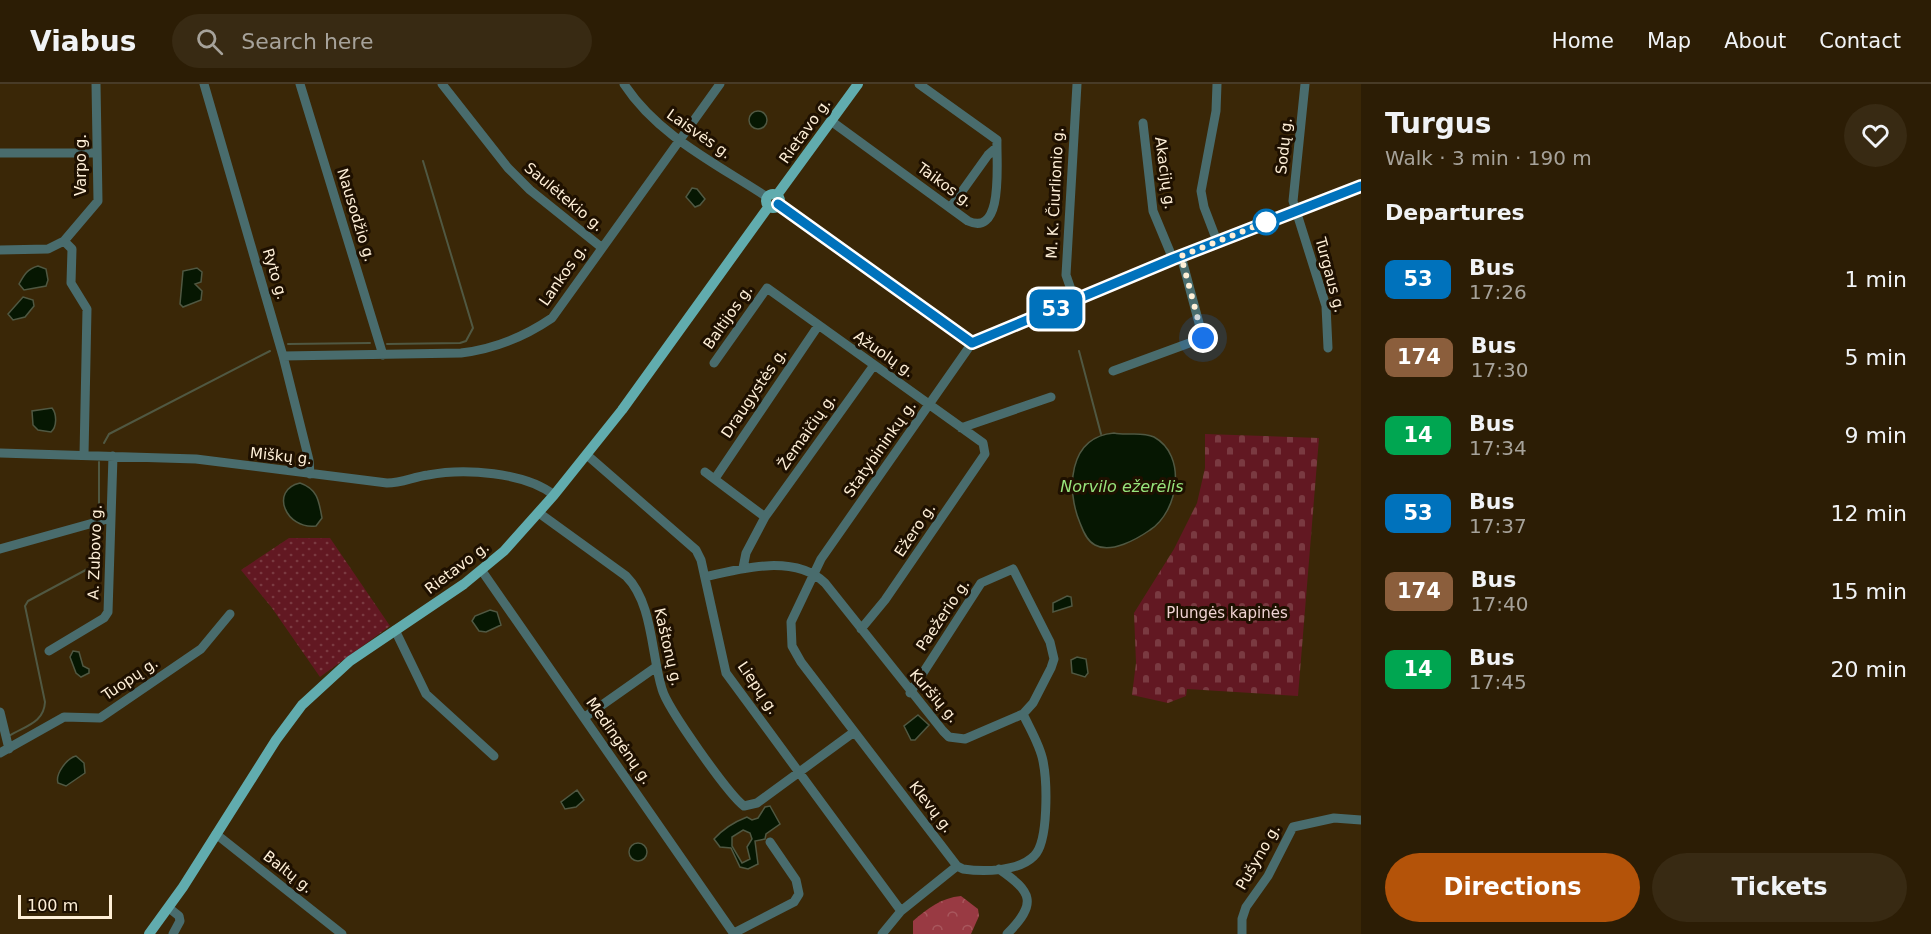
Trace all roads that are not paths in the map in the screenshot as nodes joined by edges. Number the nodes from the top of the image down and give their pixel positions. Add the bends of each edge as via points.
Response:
1 (96, 84) edge
2 (204, 84) edge
3 (300, 84) edge
4 (442, 84) edge
5 (624, 84) edge
6 (720, 84) edge
7 (858, 84) edge
8 (919, 84) edge
9 (1077, 84) edge
10 (1217, 84) edge
11 (1305, 84) edge
12 (831, 121) junction
13 (1143, 123) dead end
14 (680, 141) junction
15 (996, 148) junction
16 (0, 153) edge
17 (96, 153) junction
18 (1361, 186) edge
19 (773, 201) junction
20 (950, 208) junction
21 (1296, 210) junction
22 (64, 240) junction
23 (1217, 241) junction
24 (601, 247) junction
25 (0, 250) edge
26 (1177, 257) junction
27 (767, 288) joint
28 (1074, 301) junction
29 (818, 326) junction
30 (972, 343) junction
31 (1328, 348) dead end
32 (383, 355) junction
33 (283, 356) junction
34 (714, 363) dead end
35 (874, 365) junction
36 (1113, 371) dead end
37 (1051, 397) dead end
38 (930, 405) junction
39 (961, 428) junction
40 (983, 444) joint
41 (0, 453) edge
42 (84, 455) junction
43 (587, 455) junction
44 (113, 456) junction
45 (705, 471) dead end
46 (310, 474) junction
47 (716, 477) junction
48 (554, 495) junction
49 (539, 513) junction
50 (765, 517) junction
51 (111, 518) junction
52 (0, 549) edge
53 (743, 568) junction
54 (482, 571) junction
55 (815, 574) junction
56 (705, 577) junction
57 (230, 614) dead end
58 (861, 629) junction
59 (395, 630) junction
60 (49, 651) dead end
61 (656, 668) junction
62 (910, 693) junction
63 (0, 712) edge
64 (1023, 714) junction
65 (585, 717) junction
66 (854, 732) junction
67 (5, 751) edge
68 (494, 756) dead end
69 (800, 772) junction
70 (1361, 820) edge
71 (216, 834) junction
72 (770, 842) dead end
73 (957, 866) junction
74 (999, 869) junction
75 (169, 908) junction
76 (901, 911) junction
77 (733, 932) edge
78 (149, 934) edge
79 (173, 934) edge
80 (342, 934) edge
81 (882, 934) edge
82 (1007, 934) edge
83 (1242, 934) edge

1 - 17 street, Varpo g.
2 - 33 street, Ryto g.
3 - 32 street, Nausodžio g.
4 - 24 street, Saulėtekio g. via 508,168
5 - 14 street, Laisvės g. via 644,111
6 - 14 street, Lankos g.
7 - 12 main road, Rietavo g.
8 - 15 street via 997,140
9 - 28 street, M. K. Čiurlionio g. via 1066,275
10 - 23 street via 1201,191
11 - 21 street, Sodų g. via 1293,201
12 - 19 main road, Rietavo g.
12 - 20 street, Taikos g.
13 - 26 street, Akacijų g. via 1153,211
14 - 19 street, Laisvės g.
14 - 24 street, Lankos g.
15 - 20 street
15 - 20 street, Taikos g. via 992,215 984,222 974,223
16 - 17 street
17 - 22 street, Varpo g. via 98,201
18 - 21 street
19 - 30 street, Laisvės g.
19 - 43 main road, Rietavo g.
21 - 23 street
21 - 31 street, Turgaus g. via 1326,306
22 - 25 street via 48,249
22 - 42 street via 72,249 71,283 87,309
23 - 26 street
24 - 32 street, Lankos g. via 552,318 528,334 481,351
26 - 28 street
26 - 36 street via 1203,338
27 - 29 street, Ąžuolų g.
27 - 34 street, Baltijos g.
28 - 30 street
29 - 35 street, Ąžuolų g.
29 - 47 street, Draugystės g.
30 - 38 street, Statybininkų g.
32 - 33 street, Lankos g.
33 - 46 street, Ryto g.
35 - 38 street, Ąžuolų g.
35 - 50 street, Žemaičių g.
37 - 39 street
38 - 39 street, Ąžuolų g.
38 - 55 street, Statybininkų g. via 821,559
39 - 40 street, Ąžuolų g.
40 - 58 street, Ežero g. via 985,454
41 - 42 street, Miškų g.
42 - 44 street, Miškų g.
43 - 48 main road, Rietavo g.
43 - 56 street, Liepų g. via 696,550
44 - 46 street, Miškų g. via 196,459
44 - 51 street, A. Zubovo g.
45 - 47 street
46 - 48 street, Miškų g. via 393,483 428,474 482,473 522,480
47 - 50 street
48 - 49 main road, Rietavo g.
49 - 54 main road, Rietavo g.
49 - 61 street, Kaštonų g. via 631,582 642,604
50 - 53 street, Žemaičių g. via 746,553
51 - 52 street
51 - 60 street, A. Zubovo g. via 108,612 105,618
53 - 55 street via 798,568
53 - 56 street
54 - 59 main road, Rietavo g.
54 - 65 street, Medingėnų g.
55 - 58 street, Kuršių g.
55 - 66 street, Klevų g. via 791,622 792,646
56 - 69 street, Liepų g. via 726,673
57 - 67 street, Tuopų g. via 201,649 100,718 64,717
58 - 62 street, Kuršių g.
59 - 68 street via 426,694
59 - 71 main road, Rietavo g. via 327,679 302,705
61 - 65 street
61 - 69 street, Kaštonų g. via 669,706 740,803 748,807
62 - 64 street, Kuršių g. via 943,731 957,739
62 - 64 street, Paežerio g. via 981,584 1013,569 1050,642 1054,659 1034,703
63 - 67 street
64 - 74 street via 1043,760 1046,801 1042,838 1034,857
65 - 77 street, Medingėnų g.
66 - 69 street
66 - 73 street, Klevų g.
69 - 76 street, Liepų g.
70 - 83 street, Pušyno g. via 1334,818 1293,827 1268,876 1246,907
71 - 75 main road, Rietavo g.
71 - 80 street, Baltų g.
72 - 77 street via 796,880 799,894 794,902
73 - 74 street
73 - 76 street
74 - 82 street via 1018,882 1028,900 1023,919
75 - 78 main road, Rietavo g.
75 - 79 street via 180,921
76 - 81 street

